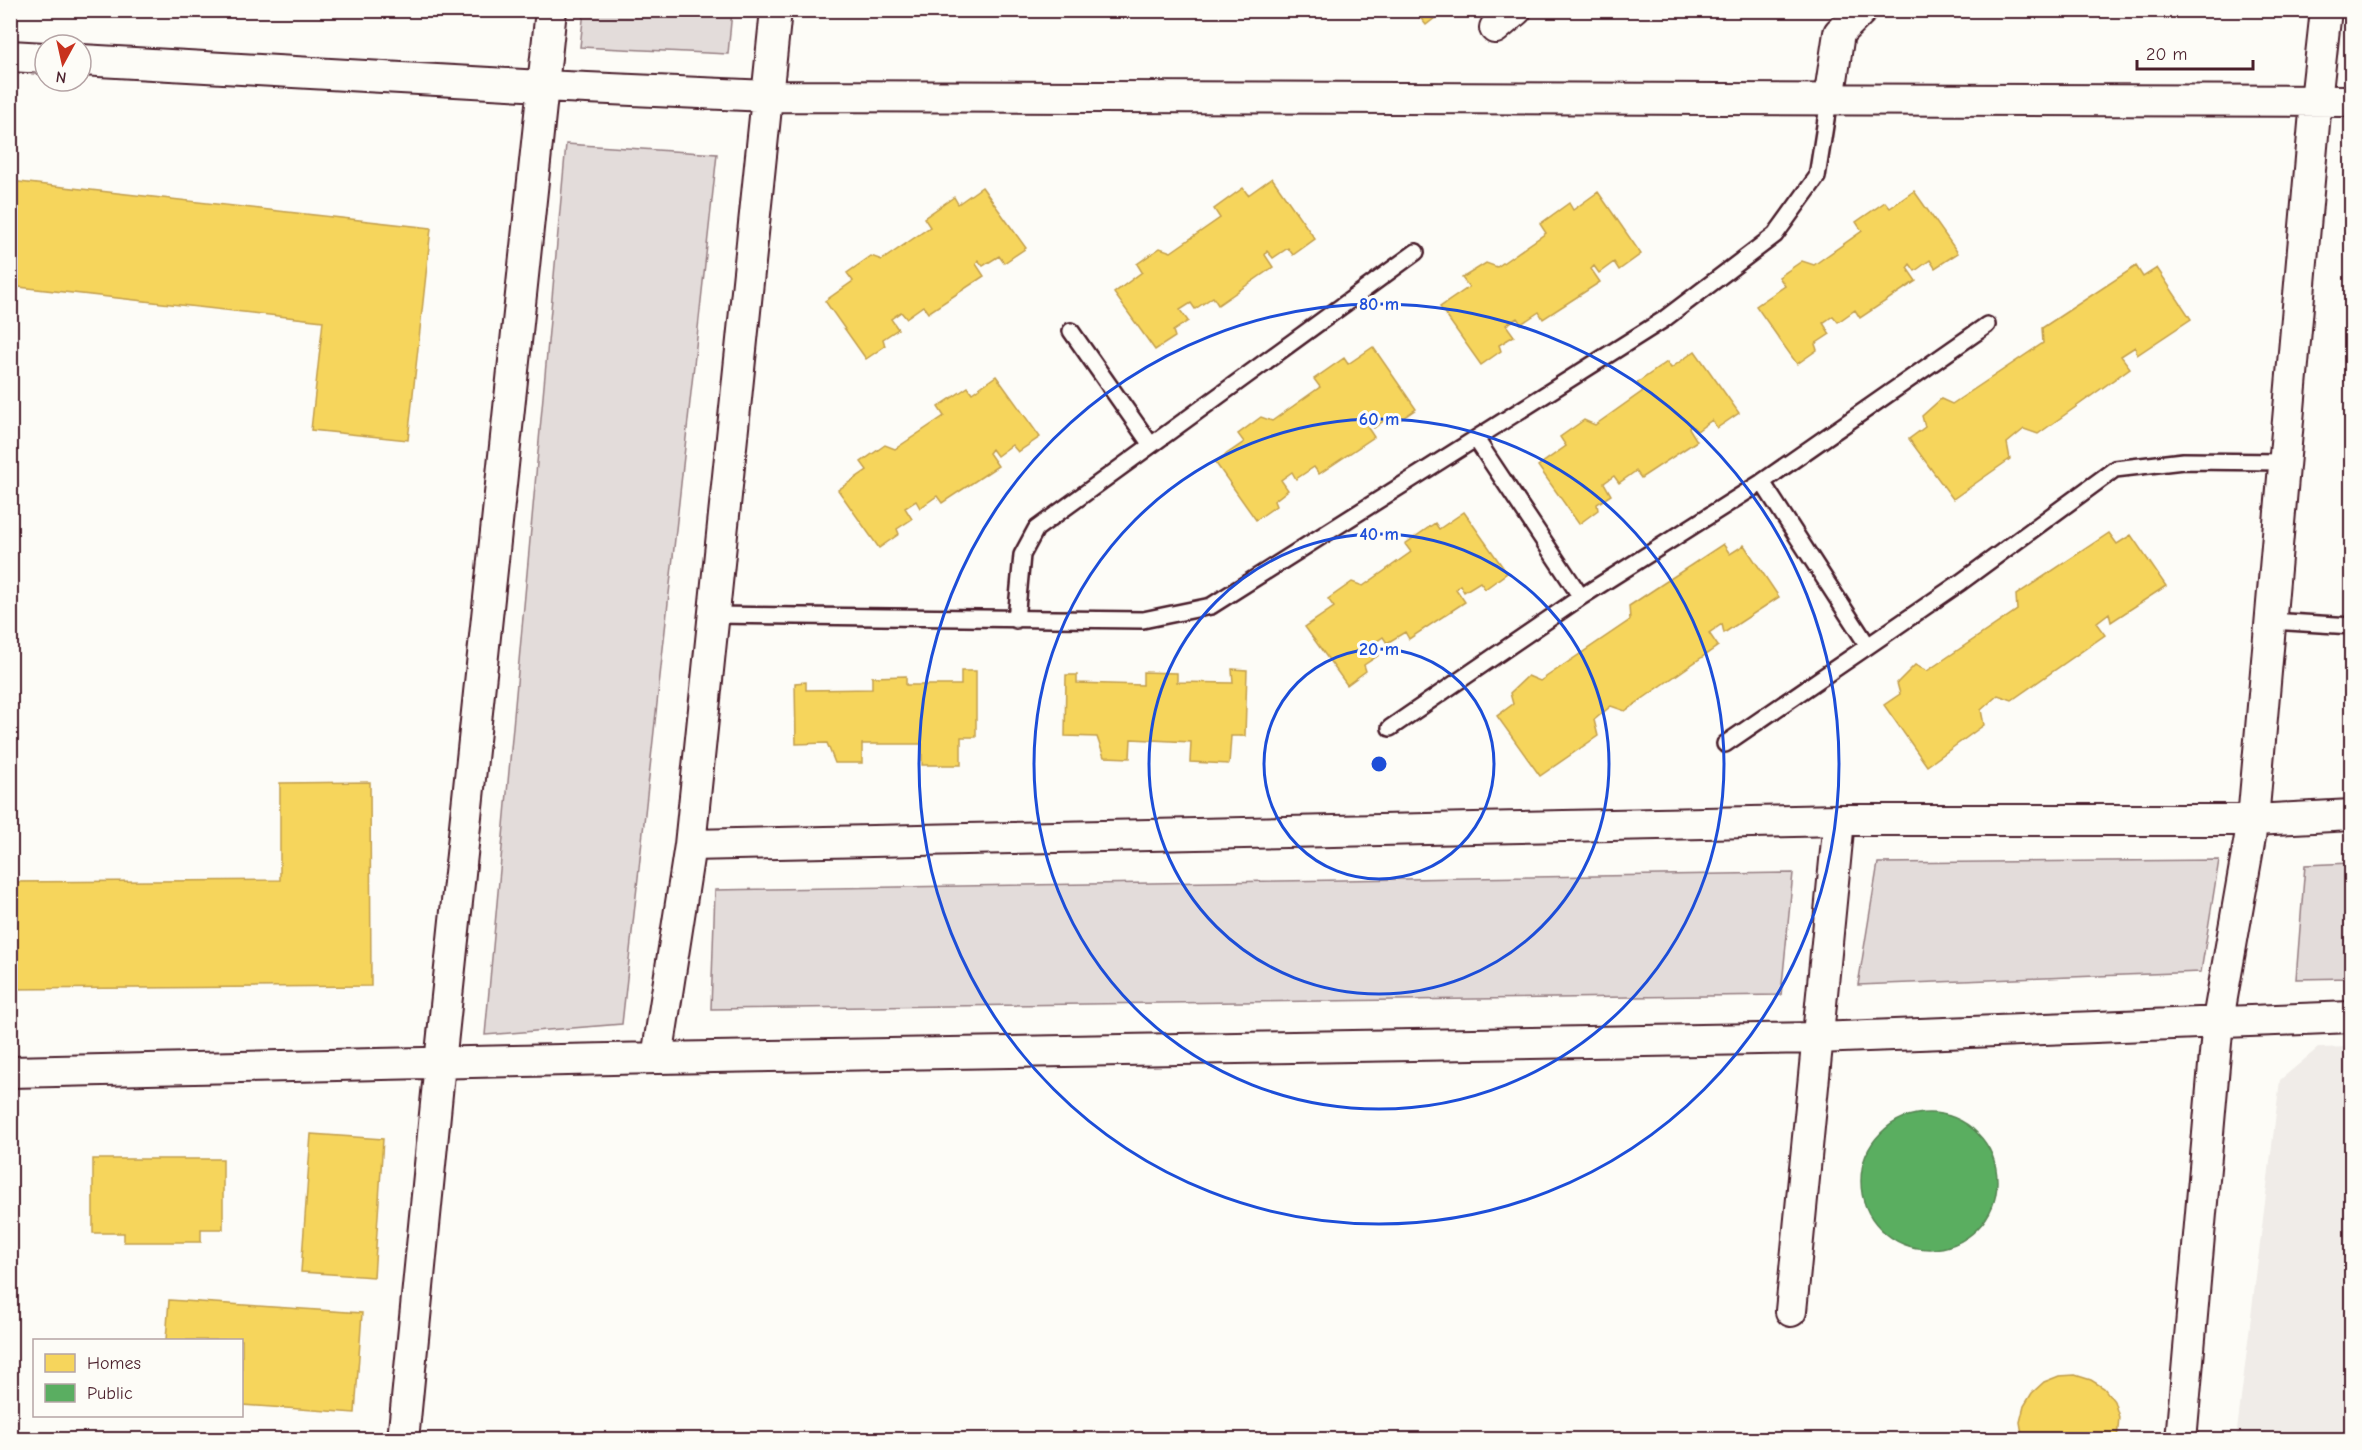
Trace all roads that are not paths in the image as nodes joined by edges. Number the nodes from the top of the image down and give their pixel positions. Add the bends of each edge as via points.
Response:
1 (551, 10) edge
2 (776, 10) edge
3 (1862, 10) edge
4 (2326, 10) edge
5 (10, 56) edge
6 (33, 57) edge
7 (93, 61) edge
8 (542, 86) junction
9 (768, 96) junction
10 (1829, 100) junction
11 (2316, 101) junction
12 (2352, 101) edge
13 (1416, 252) dead end
14 (1987, 325) dead end
15 (1071, 331) dead end
16 (1476, 439) junction
17 (1151, 445) junction
18 (2284, 462) junction
19 (1762, 482) junction
20 (1581, 597) junction
21 (714, 615) junction
22 (1016, 620) junction
23 (2271, 621) junction
24 (2352, 627) edge
25 (1868, 646) junction
26 (1390, 728) dead end
27 (1725, 744) dead end
28 (2352, 815) edge
29 (1839, 820) junction
30 (2253, 820) junction
31 (690, 845) junction
32 (2352, 1017) edge
33 (2218, 1020) junction
34 (1817, 1038) junction
35 (657, 1058) junction
36 (440, 1063) junction
37 (10, 1072) edge
38 (1791, 1311) dead end
39 (403, 1440) edge
40 (2181, 1440) edge

1 - 8 street
2 - 9 street
3 - 10 street via 1839,33
4 - 11 street
5 - 6 street
7 - 8 street
8 - 9 street
8 - 36 street
9 - 10 street
9 - 21 street
10 - 11 street
10 - 16 lane via 1817,177 1775,235 1663,320
11 - 12 street
11 - 18 street
13 - 17 lane
14 - 19 lane
15 - 17 lane
16 - 20 lane
16 - 22 lane via 1211,606 1143,620
17 - 22 lane via 1036,529 1022,555
18 - 23 street
18 - 25 lane via 2183,461 2115,469
19 - 20 lane
19 - 25 lane
20 - 26 lane
21 - 22 lane
21 - 31 street
23 - 24 lane
23 - 30 street
25 - 27 lane
28 - 30 street
29 - 30 street
29 - 31 street
29 - 34 street
30 - 33 street
31 - 35 street
32 - 33 street
33 - 34 street
33 - 40 street
34 - 35 street
34 - 38 street
35 - 36 street
36 - 37 street
36 - 39 street

